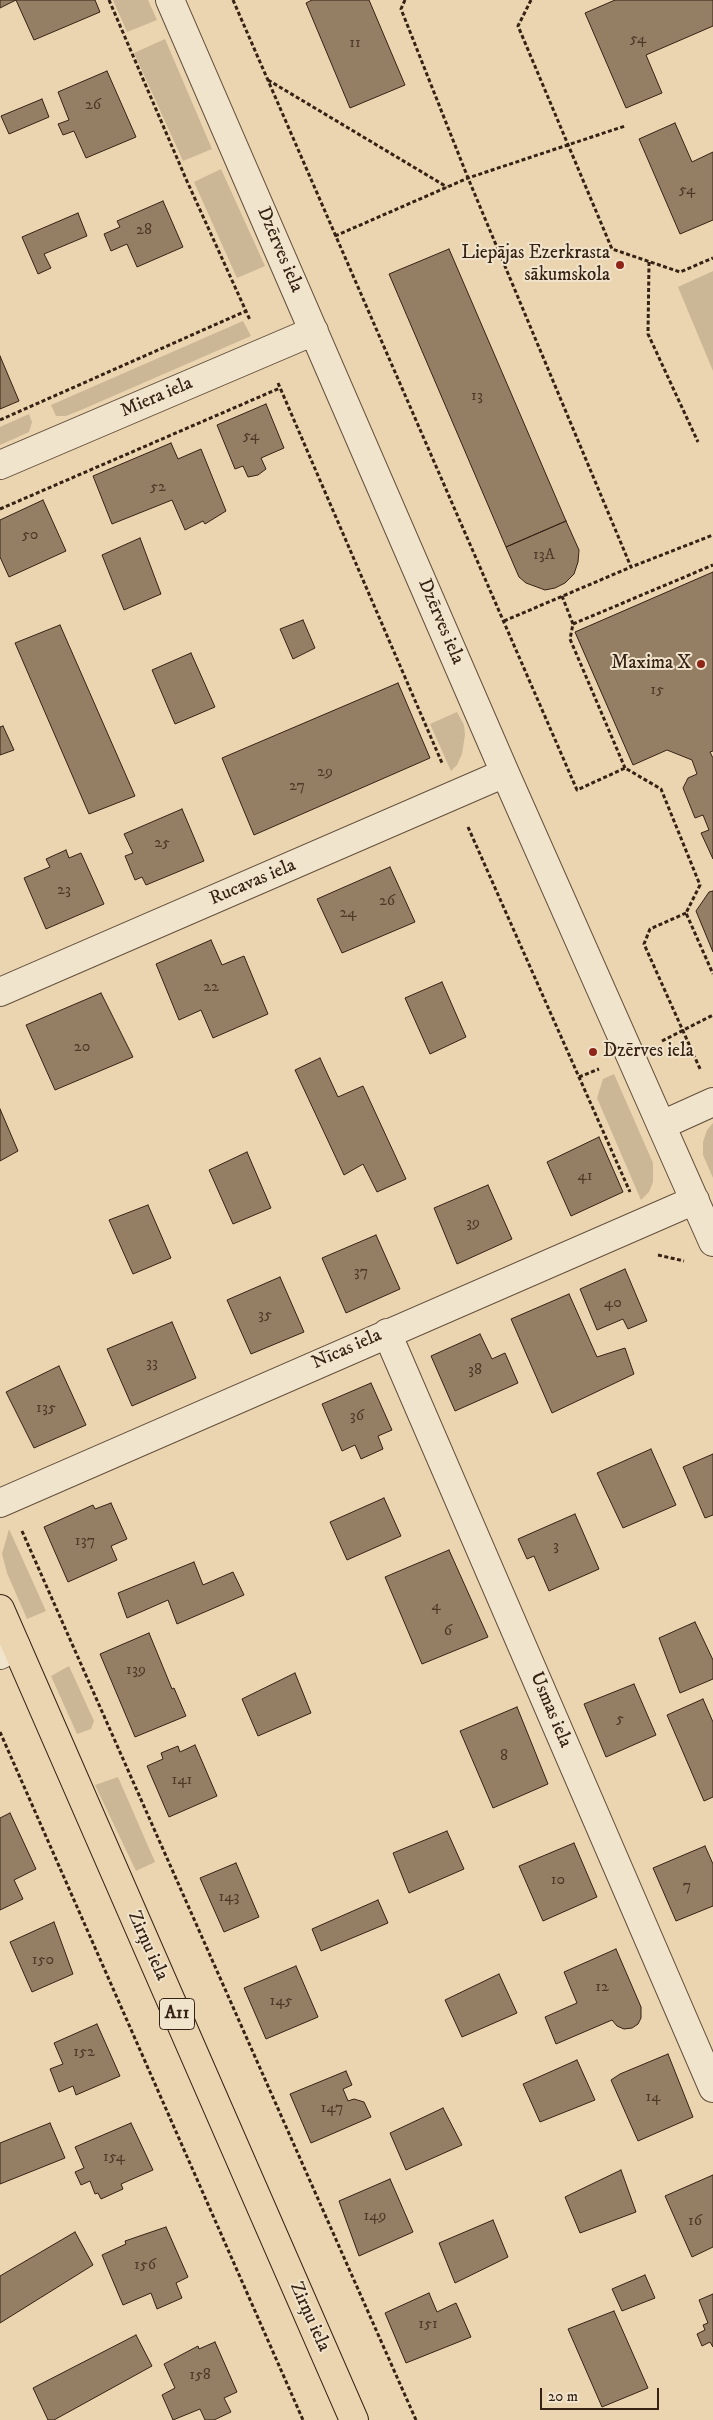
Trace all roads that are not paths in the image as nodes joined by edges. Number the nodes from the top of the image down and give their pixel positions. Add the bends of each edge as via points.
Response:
1 (170, 0) edge
2 (314, 331) junction
3 (0, 465) edge
4 (505, 773) junction
5 (0, 992) edge
6 (708, 1090) edge
7 (662, 1125) junction
8 (695, 1200) junction
9 (713, 1242) edge
10 (387, 1333) junction
11 (0, 1503) edge
12 (0, 1609) edge
13 (8, 1651) edge
14 (713, 2088) edge
15 (354, 2420) edge

1 - 2 street, Dzērves iela
2 - 3 street, Miera iela
2 - 4 street, Dzērves iela
4 - 5 street, Rucavas iela
4 - 7 street, Dzērves iela
6 - 7 street
7 - 8 street, Dzērves iela
8 - 9 street, Dzērves iela
8 - 10 street, Nīcas iela
10 - 11 street, Nīcas iela
10 - 14 street, Usmas iela
12 - 13 highway, Zirņu iela / A11
13 - 15 highway, Zirņu iela / A11

